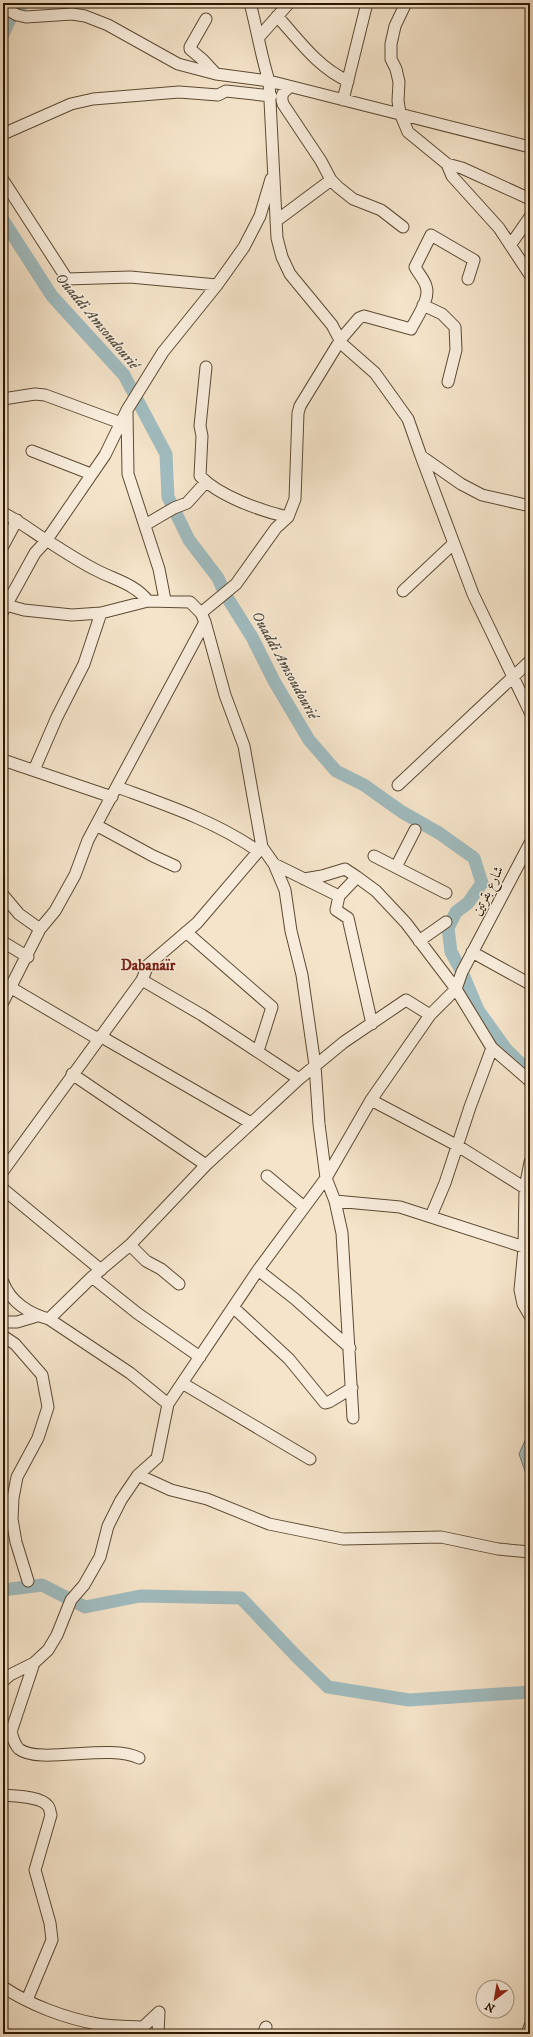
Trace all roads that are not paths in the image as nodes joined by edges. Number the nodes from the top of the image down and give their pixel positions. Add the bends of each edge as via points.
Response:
1 (250, 3) edge
2 (288, 3) edge
3 (367, 3) edge
4 (406, 3) edge
5 (3, 7) edge
6 (277, 16) junction
7 (206, 19) dead end
8 (259, 37) junction
9 (216, 74) junction
10 (270, 81) junction
11 (348, 81) junction
12 (290, 87) junction
13 (271, 96) junction
14 (343, 100) junction
15 (400, 113) junction
16 (3, 134) edge
17 (530, 147) edge
18 (447, 164) junction
19 (274, 167) junction
20 (3, 180) edge
21 (331, 180) junction
22 (530, 199) edge
23 (530, 217) edge
24 (276, 220) junction
25 (403, 227) dead end
26 (511, 244) junction
27 (530, 275) edge
28 (468, 279) dead end
29 (217, 285) junction
30 (423, 305) junction
31 (341, 338) junction
32 (206, 367) dead end
33 (448, 382) dead end
34 (3, 400) edge
35 (127, 410) junction
36 (120, 423) junction
37 (32, 451) dead end
38 (421, 456) junction
39 (91, 474) junction
40 (206, 482) junction
41 (530, 506) edge
42 (3, 513) edge
43 (288, 517) junction
44 (17, 520) junction
45 (146, 525) junction
46 (46, 540) junction
47 (453, 544) junction
48 (3, 546) edge
49 (403, 591) dead end
50 (166, 600) junction
51 (148, 601) junction
52 (5, 608) edge
53 (101, 613) junction
54 (203, 618) junction
55 (530, 661) edge
56 (513, 678) junction
57 (530, 712) edge
58 (3, 760) edge
59 (34, 770) junction
60 (398, 785) dead end
61 (114, 792) junction
62 (96, 824) junction
63 (415, 830) dead end
64 (530, 843) edge
65 (260, 849) junction
66 (374, 856) dead end
67 (274, 864) junction
68 (175, 866) dead end
69 (396, 867) junction
70 (358, 878) junction
71 (304, 879) junction
72 (446, 893) dead end
73 (3, 895) edge
74 (339, 896) junction
75 (446, 922) dead end
76 (40, 929) junction
77 (186, 932) junction
78 (419, 941) junction
79 (3, 942) edge
80 (472, 952) junction
81 (28, 957) junction
82 (142, 980) junction
83 (530, 984) edge
84 (7, 985) edge
85 (456, 989) junction
86 (3, 1002) edge
87 (430, 1015) junction
88 (372, 1024) junction
89 (99, 1037) junction
90 (492, 1048) junction
91 (258, 1051) junction
92 (315, 1065) junction
93 (72, 1074) junction
94 (298, 1079) junction
95 (530, 1080) edge
96 (371, 1100) junction
97 (251, 1123) junction
98 (458, 1146) junction
99 (530, 1162) edge
100 (206, 1165) junction
101 (3, 1171) edge
102 (267, 1176) dead end
103 (326, 1178) junction
104 (525, 1188) junction
105 (3, 1189) edge
106 (335, 1200) junction
107 (304, 1207) junction
108 (430, 1216) junction
109 (130, 1245) junction
110 (527, 1249) edge
111 (102, 1270) junction
112 (258, 1270) junction
113 (92, 1277) junction
114 (3, 1282) edge
115 (179, 1284) dead end
116 (234, 1308) junction
117 (37, 1316) junction
118 (530, 1316) edge
119 (50, 1319) junction
120 (3, 1322) edge
121 (3, 1336) edge
122 (350, 1348) junction
123 (200, 1357) junction
124 (182, 1383) junction
125 (352, 1388) junction
126 (168, 1404) junction
127 (353, 1418) dead end
128 (310, 1459) dead end
129 (138, 1475) junction
130 (530, 1552) edge
131 (28, 1581) dead end
132 (34, 1663) junction
133 (3, 1681) edge
134 (139, 1758) dead end
135 (3, 1795) edge
136 (3, 1987) edge
137 (27, 2000) junction
138 (530, 2026) edge
139 (158, 2034) edge
140 (527, 2034) edge

1 - 8 street
2 - 6 street
3 - 11 street
4 - 15 street via 395,26 391,44 391,59 398,82
5 - 9 street via 26,17 72,14 85,16 108,25 178,64
6 - 8 street
6 - 11 street via 307,50 331,72
7 - 9 street via 190,50 204,60
8 - 10 street via 262,58
9 - 10 street
10 - 12 street
10 - 13 street
11 - 14 street
12 - 14 street
12 - 21 street via 283,92 283,104 322,161
13 - 16 street via 226,91 218,95 178,92 93,99 72,104
13 - 19 street
14 - 15 street
15 - 17 street
15 - 18 street via 408,132
18 - 22 street via 462,168
18 - 26 street via 452,176
19 - 24 street
19 - 29 street via 260,216 244,248
20 - 29 street via 67,279 130,277
21 - 24 street
21 - 25 street via 354,199 381,210
23 - 26 street
24 - 31 street via 277,238 290,274
26 - 27 street
28 - 30 street via 474,260 431,235 415,267 427,287
29 - 35 street via 163,352
30 - 31 street via 411,329 364,316 359,318
30 - 33 street via 442,314 455,327 456,350
31 - 38 street via 342,344 375,373 394,398 408,419
31 - 43 street via 298,413 295,499
32 - 40 street via 200,426 200,476
34 - 36 street via 36,394 45,395
35 - 36 street
35 - 45 street via 128,474
36 - 39 street via 106,455
37 - 39 street
38 - 41 street via 461,484 482,495
38 - 47 street
39 - 46 street
40 - 43 street via 267,512
40 - 45 street via 187,503
42 - 44 street
43 - 54 street via 276,528 236,584
44 - 46 street
44 - 48 street
45 - 50 street
46 - 51 street via 96,570 133,586
46 - 52 street via 35,553
47 - 49 street
47 - 56 street via 473,594
50 - 51 street
50 - 54 street via 190,602
51 - 53 street
52 - 53 street via 72,615
53 - 59 street via 84,664 56,717
54 - 61 street
54 - 65 street via 244,746
55 - 56 street
56 - 57 street
56 - 60 street
58 - 59 street
59 - 61 street
61 - 62 street
61 - 65 street via 179,809
62 - 68 street
62 - 76 street via 65,893 55,911
63 - 69 street
64 - 80 street, شارع بقرتين
65 - 67 street
65 - 77 street via 209,910
66 - 69 street
67 - 71 street
67 - 92 street via 285,890 291,931 302,975
69 - 72 street
70 - 71 street via 345,869
70 - 74 street
70 - 78 street via 393,908
71 - 74 street
73 - 76 street via 19,914
74 - 88 street via 336,910 348,918
75 - 78 street
76 - 81 street
77 - 82 street via 148,965
77 - 91 street via 272,1007
78 - 85 street
79 - 81 street
80 - 83 street
80 - 85 street, شارع بقرتين
81 - 84 street
82 - 89 street
82 - 91 street
84 - 86 street
84 - 89 street
85 - 87 street
85 - 90 street
87 - 88 street via 406,1000
87 - 96 street
88 - 92 street
89 - 93 street
89 - 97 street
90 - 95 street
90 - 98 street
91 - 94 street
92 - 94 street
92 - 103 street
93 - 100 street
93 - 101 street
94 - 97 street
96 - 98 street
96 - 103 street
97 - 100 street
98 - 104 street
98 - 108 street
99 - 104 street
100 - 109 street
102 - 107 street
103 - 106 street
103 - 107 street
104 - 110 street
105 - 111 street
106 - 108 street via 400,1207
106 - 122 street via 342,1233
107 - 112 street
108 - 110 street
109 - 111 street
109 - 115 street via 146,1261 161,1268
110 - 118 street via 520,1290 523,1304
111 - 113 street
112 - 116 street
112 - 122 street
113 - 119 street
113 - 123 street via 137,1313
114 - 117 street via 17,1304
116 - 123 street
116 - 125 street via 289,1359 325,1402
117 - 119 street
117 - 120 street via 17,1322
119 - 126 street via 130,1373
121 - 131 street via 15,1344 42,1375 48,1407 38,1438 17,1477 13,1498 12,1519 16,1542
122 - 125 street
123 - 124 street
124 - 126 street
124 - 128 street
125 - 127 street
126 - 129 street via 157,1458
129 - 130 street via 171,1490 207,1499 269,1524 343,1539 441,1538 498,1549
129 - 132 street via 121,1500 108,1526 100,1556 84,1585 71,1600 54,1640 48,1650
132 - 133 street
132 - 134 street via 12,1732 19,1749 30,1753 65,1755 99,1752 133,1755
135 - 137 street via 43,1801 49,1806 51,1816 35,1870 50,1923 52,1940
136 - 137 street
137 - 139 street via 98,2025 143,2027 159,2012
138 - 140 street

